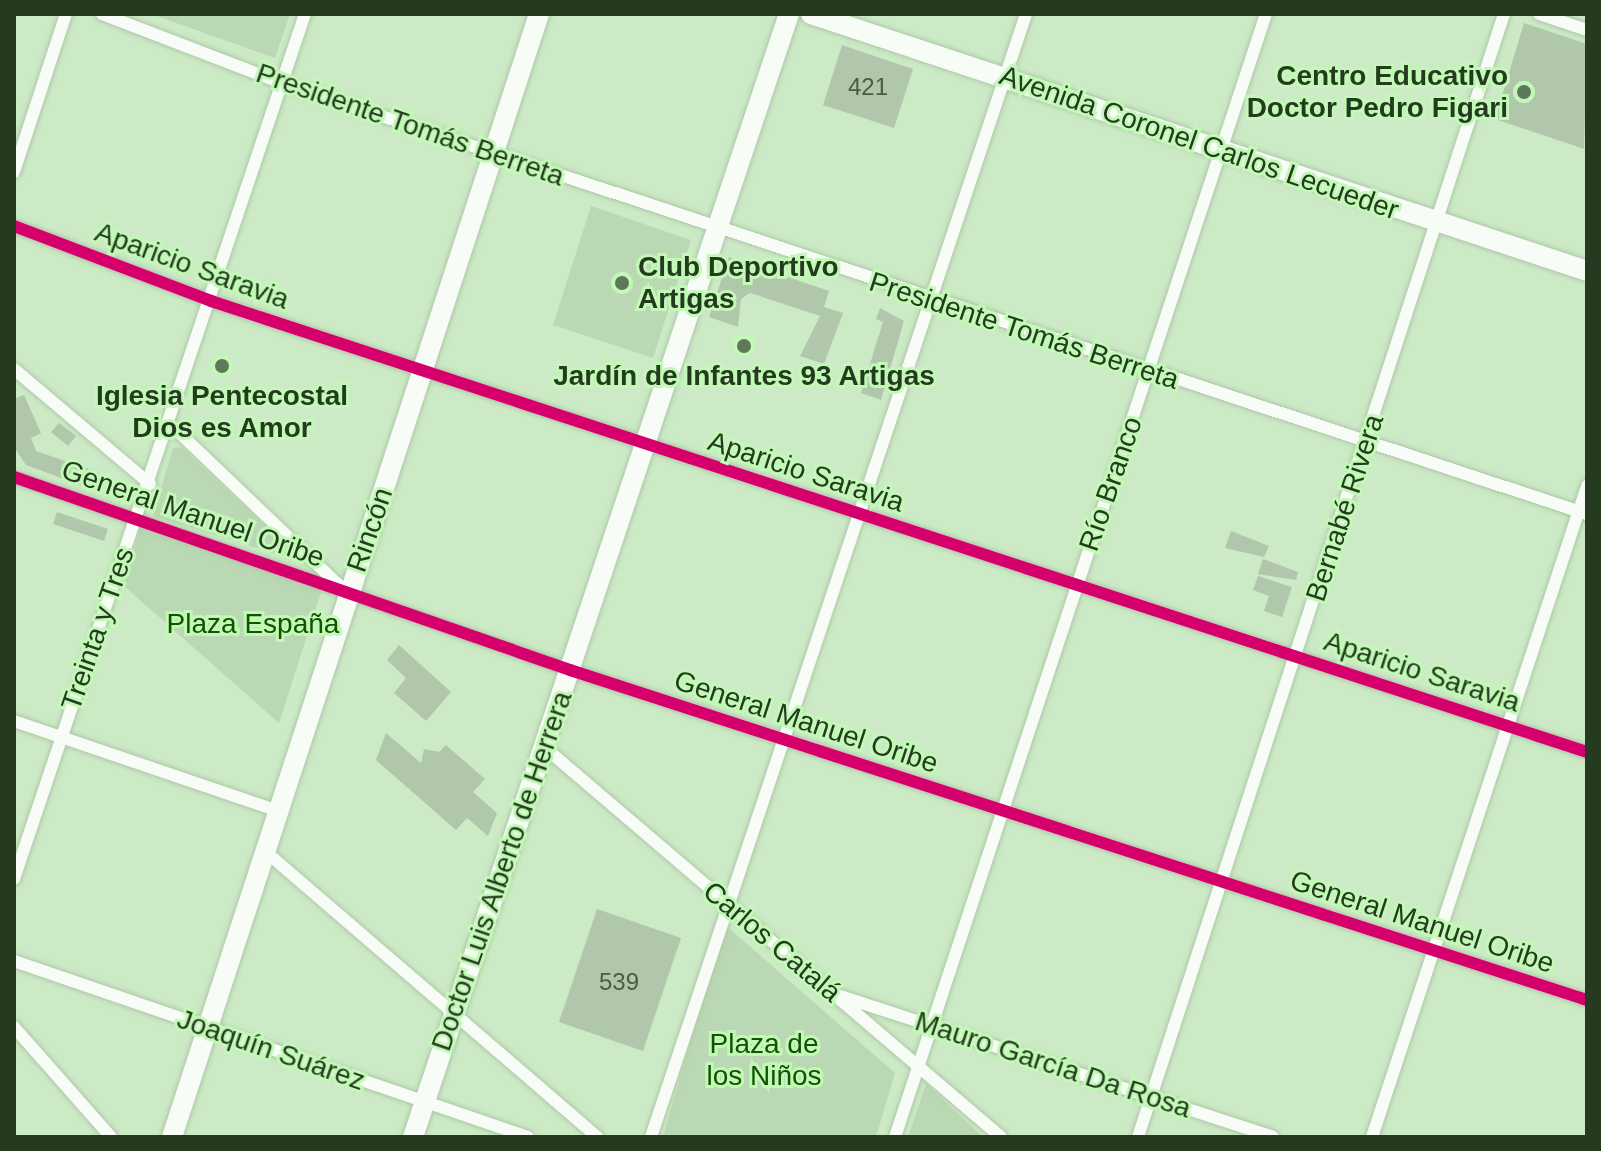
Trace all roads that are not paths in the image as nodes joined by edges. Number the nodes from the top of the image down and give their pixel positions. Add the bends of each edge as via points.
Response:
1 (66, 14) edge
2 (102, 14) edge
3 (305, 14) edge
4 (539, 14) edge
5 (789, 14) edge
6 (811, 14) edge
7 (1026, 14) edge
8 (1266, 14) edge
9 (1504, 14) edge
10 (1539, 14) edge
11 (1587, 30) edge
12 (1004, 78) junction
13 (282, 83) junction
14 (1218, 150) junction
15 (497, 155) junction
16 (14, 172) edge
17 (1439, 224) junction
18 (14, 226) edge
19 (716, 229) junction
20 (1587, 271) edge
21 (211, 301) junction
22 (931, 301) junction
23 (14, 369) edge
24 (425, 371) junction
25 (1148, 372) junction
26 (168, 422) junction
27 (1368, 440) junction
28 (644, 445) junction
29 (14, 477) edge
30 (150, 484) junction
31 (1587, 486) edge
32 (1583, 513) edge
33 (858, 516) junction
34 (136, 521) junction
35 (1078, 580) junction
36 (348, 594) junction
37 (1297, 656) junction
38 (570, 670) junction
39 (14, 721) edge
40 (1509, 725) junction
41 (61, 737) junction
42 (784, 739) junction
43 (543, 746) junction
44 (1587, 752) edge
45 (278, 811) junction
46 (1003, 812) junction
47 (266, 852) junction
48 (14, 879) edge
49 (1222, 884) junction
50 (728, 905) junction
51 (1435, 952) junction
52 (14, 961) edge
53 (833, 993) junction
54 (1587, 1000) edge
55 (455, 1015) junction
56 (932, 1026) junction
57 (14, 1027) edge
58 (209, 1029) junction
59 (919, 1067) junction
60 (1151, 1097) junction
61 (424, 1103) junction
62 (111, 1137) edge
63 (172, 1137) edge
64 (413, 1137) edge
65 (528, 1137) edge
66 (597, 1137) edge
67 (651, 1137) edge
68 (895, 1137) edge
69 (1001, 1137) edge
70 (1138, 1137) edge
71 (1273, 1137) edge
72 (1372, 1137) edge

1 - 16 street
2 - 13 street, Presidente Tomás Berreta
3 - 13 street, Treinta y Tres
4 - 15 main road, Rincón
5 - 19 main road, Doctor Luis Alberto de Herrera
6 - 12 main road, Avenida Coronel Carlos Lecueder
7 - 12 street
8 - 14 street, Río Branco
9 - 17 street, Bernabé Rivera
10 - 11 street
12 - 14 main road, Avenida Coronel Carlos Lecueder
12 - 22 street
13 - 15 street, Presidente Tomás Berreta
13 - 21 street, Treinta y Tres
14 - 17 main road, Avenida Coronel Carlos Lecueder
14 - 25 street, Río Branco
15 - 19 street, Presidente Tomás Berreta
15 - 24 main road, Rincón
17 - 20 main road, Avenida Coronel Carlos Lecueder
17 - 27 street, Bernabé Rivera
18 - 21 street, Aparicio Saravia
19 - 22 street, Presidente Tomás Berreta
19 - 28 main road, Doctor Luis Alberto de Herrera
21 - 24 street, Aparicio Saravia
21 - 26 street, Treinta y Tres
22 - 25 street, Presidente Tomás Berreta
22 - 33 street
23 - 30 street
24 - 28 street, Aparicio Saravia
24 - 36 main road, Rincón
25 - 27 street, Presidente Tomás Berreta
25 - 35 street, Río Branco
26 - 30 street, Treinta y Tres
26 - 36 street
27 - 32 street, Presidente Tomás Berreta
27 - 37 street, Bernabé Rivera
28 - 33 street, Aparicio Saravia
28 - 38 main road, Doctor Luis Alberto de Herrera
29 - 34 street, General Manuel Oribe
30 - 34 street, Treinta y Tres
31 - 32 street
32 - 40 street
33 - 35 street, Aparicio Saravia
33 - 42 street
34 - 36 street, General Manuel Oribe
34 - 41 street, Treinta y Tres
35 - 37 street, Aparicio Saravia
35 - 46 street, Río Branco
36 - 38 street, General Manuel Oribe
36 - 45 main road, Rincón
37 - 40 street, Aparicio Saravia
37 - 49 street, Bernabé Rivera
38 - 42 street, General Manuel Oribe
38 - 43 main road, Doctor Luis Alberto de Herrera
39 - 41 street
40 - 44 street, Aparicio Saravia
40 - 51 street
41 - 45 street
41 - 48 street, Treinta y Tres
42 - 46 street, General Manuel Oribe
42 - 50 street
43 - 50 street, Carlos Catalá
43 - 55 main road, Doctor Luis Alberto de Herrera
45 - 47 main road, Rincón
46 - 49 street, General Manuel Oribe
46 - 56 street, Río Branco
47 - 55 street
47 - 58 main road, Rincón
49 - 51 street, General Manuel Oribe
49 - 60 street, Bernabé Rivera
50 - 53 street, Carlos Catalá
50 - 67 street
51 - 54 street, General Manuel Oribe
51 - 72 street
52 - 58 street, Joaquín Suárez
53 - 56 street, Mauro García Da Rosa
53 - 59 street, Carlos Catalá
55 - 61 main road, Doctor Luis Alberto de Herrera
55 - 66 street
56 - 59 street, Río Branco
56 - 60 street, Mauro García Da Rosa
57 - 62 street
58 - 61 street, Joaquín Suárez
58 - 63 main road, Rincón
59 - 68 street, Río Branco
59 - 69 street, Carlos Catalá
60 - 70 street, Bernabé Rivera
60 - 71 street, Mauro García Da Rosa
61 - 64 main road, Doctor Luis Alberto de Herrera
61 - 65 street, Joaquín Suárez

